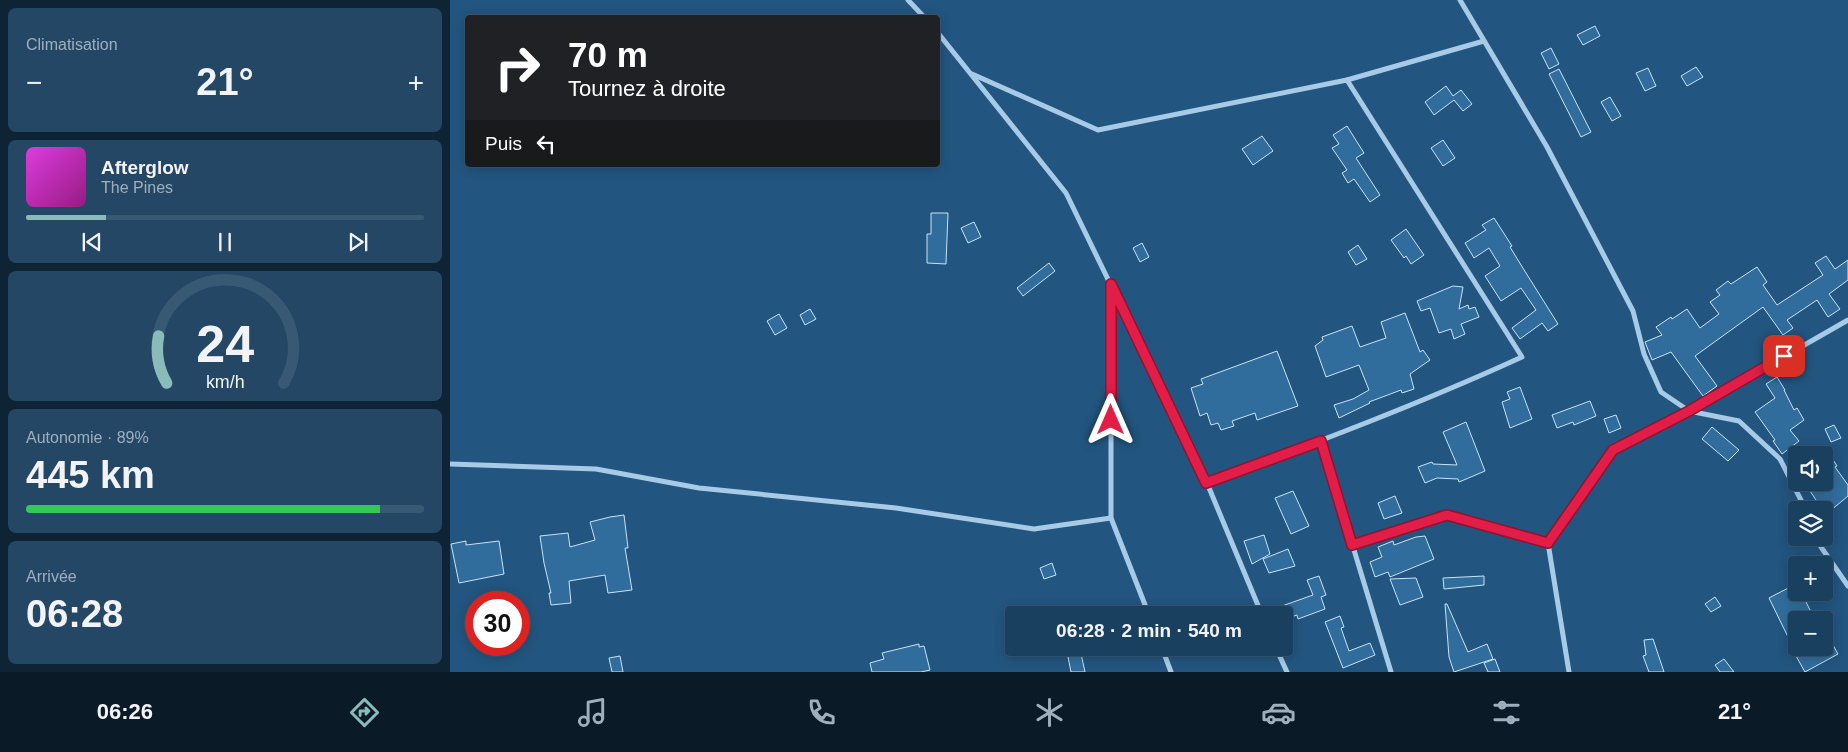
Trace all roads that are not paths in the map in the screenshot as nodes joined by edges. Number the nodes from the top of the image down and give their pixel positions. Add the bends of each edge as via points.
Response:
1 (908, 0) edge
2 (1460, 0) edge
3 (922, 15) edge
4 (940, 36) edge
5 (1484, 41) junction
6 (970, 73) junction
7 (1347, 80) junction
8 (1111, 284) junction
9 (1848, 320) edge
10 (1689, 411) junction
11 (1321, 441) junction
12 (450, 464) edge
13 (1206, 483) junction
14 (1801, 501) edge
15 (1110, 518) junction
16 (1548, 543) junction
17 (1352, 545) junction
18 (1821, 546) edge
19 (1848, 586) edge
20 (1145, 606) edge
21 (1258, 606) edge
22 (1165, 656) edge
23 (1280, 656) edge
24 (1171, 672) edge
25 (1287, 672) edge
26 (1391, 672) edge
27 (1568, 672) edge

1 - 3 street
2 - 5 street
4 - 6 street
5 - 7 street
5 - 10 street via 1547,147 1633,312 1644,354 1662,392
6 - 7 street via 1098,130
6 - 8 street via 1066,193
7 - 11 street via 1522,356 1465,383
8 - 13 street
8 - 15 street
9 - 10 street
10 - 14 street via 1739,421 1780,459
10 - 16 street via 1613,450
11 - 13 street
11 - 17 street
12 - 15 street via 596,469 699,488 896,508 1034,529
13 - 21 street
15 - 20 street
16 - 17 street via 1447,515
16 - 27 street
17 - 26 street
18 - 19 street
22 - 24 street
23 - 25 street

